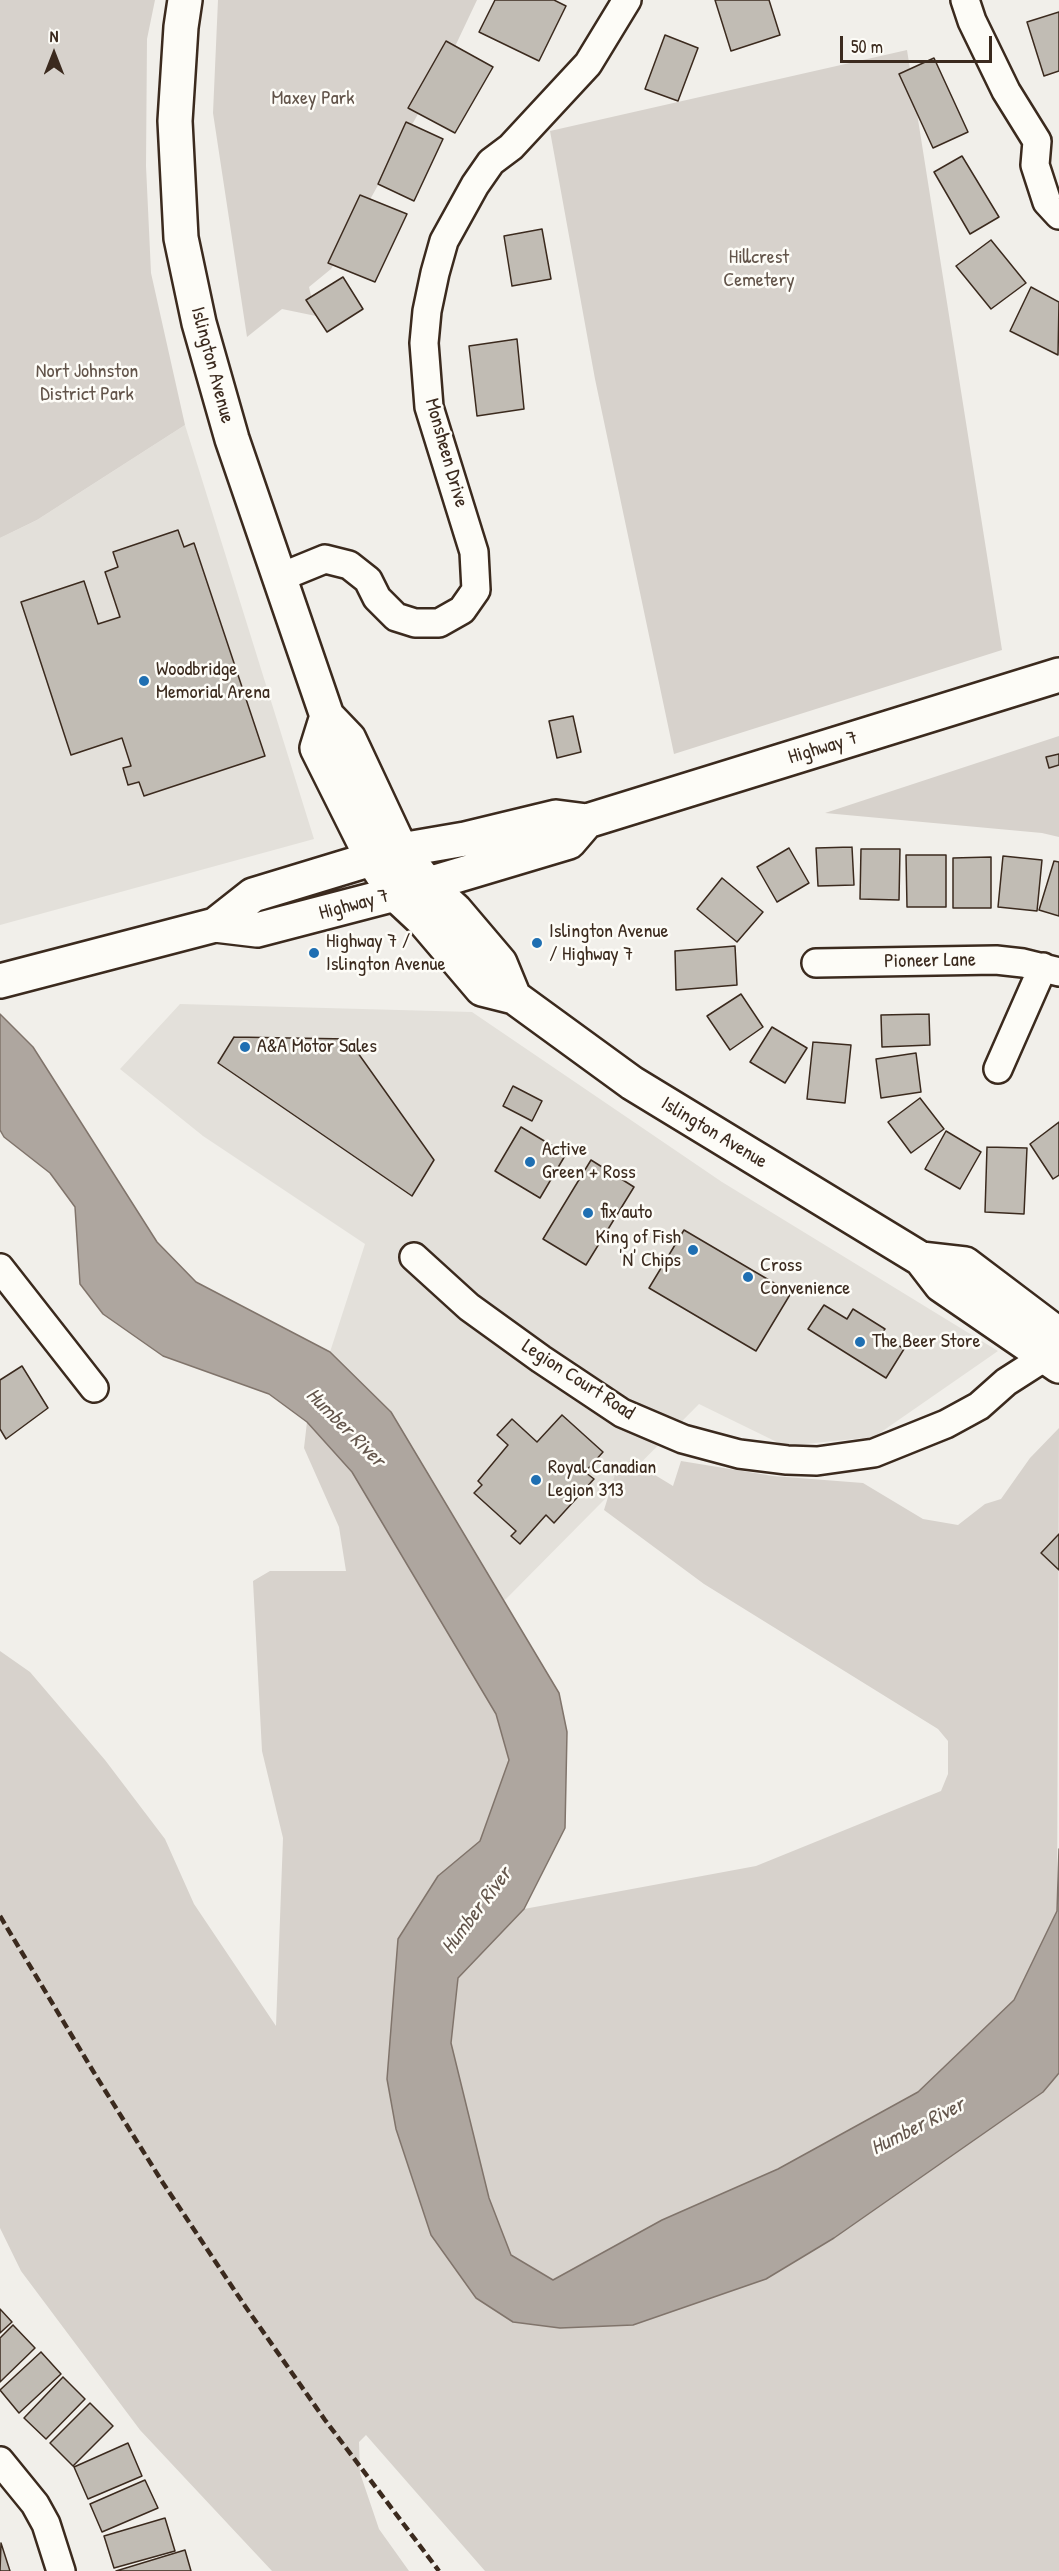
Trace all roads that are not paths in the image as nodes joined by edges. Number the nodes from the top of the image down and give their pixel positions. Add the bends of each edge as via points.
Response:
1 (185, 0) edge
2 (627, 0) edge
3 (965, 0) edge
4 (1048, 137) edge
5 (1059, 215) edge
6 (281, 577) junction
7 (1059, 675) edge
8 (587, 821) junction
9 (387, 855) junction
10 (428, 885) junction
11 (395, 894) junction
12 (215, 925) junction
13 (816, 963) dead end
14 (1051, 970) edge
15 (0, 981) edge
16 (514, 997) junction
17 (998, 1069) dead end
18 (414, 1257) dead end
19 (0, 1268) edge
20 (1056, 1351) edge
21 (94, 1388) dead end
22 (0, 2461) edge
23 (61, 2571) edge

1 - 6 main road, Islington Avenue via 175,121 181,238 199,323 232,439
2 - 6 street, Monsheen Drive via 588,64 511,147 491,162 444,242 435,273 424,343 429,407 474,552 476,590 462,610 439,623 415,623 396,617 377,598 368,580 349,566 325,560
3 - 4 street via 1006,91
4 - 5 street via 1035,165 1047,202
6 - 9 main road, Islington Avenue via 327,716 349,739
7 - 8 main road, Highway 7
8 - 9 main road, Highway 7 via 556,817
8 - 10 main road, Highway 7 via 569,842
9 - 10 main road, Islington Avenue
9 - 11 main road, Islington Avenue
9 - 12 main road, Highway 7 via 253,895
10 - 11 main road, Highway 7
10 - 16 main road, Islington Avenue via 500,963
11 - 12 main road, Highway 7 via 257,930
11 - 16 main road, Islington Avenue via 425,922 482,989
12 - 15 main road, Highway 7
13 - 14 street, Pioneer Lane via 996,960
14 - 17 street, Pioneer Lane
16 - 20 main road, Islington Avenue via 632,1083 921,1259 941,1286
18 - 20 street, Legion Court Road via 469,1307 622,1413 683,1439 739,1454 817,1461 874,1453 979,1406 1006,1382
19 - 21 street
22 - 23 street via 35,2504 46,2524

